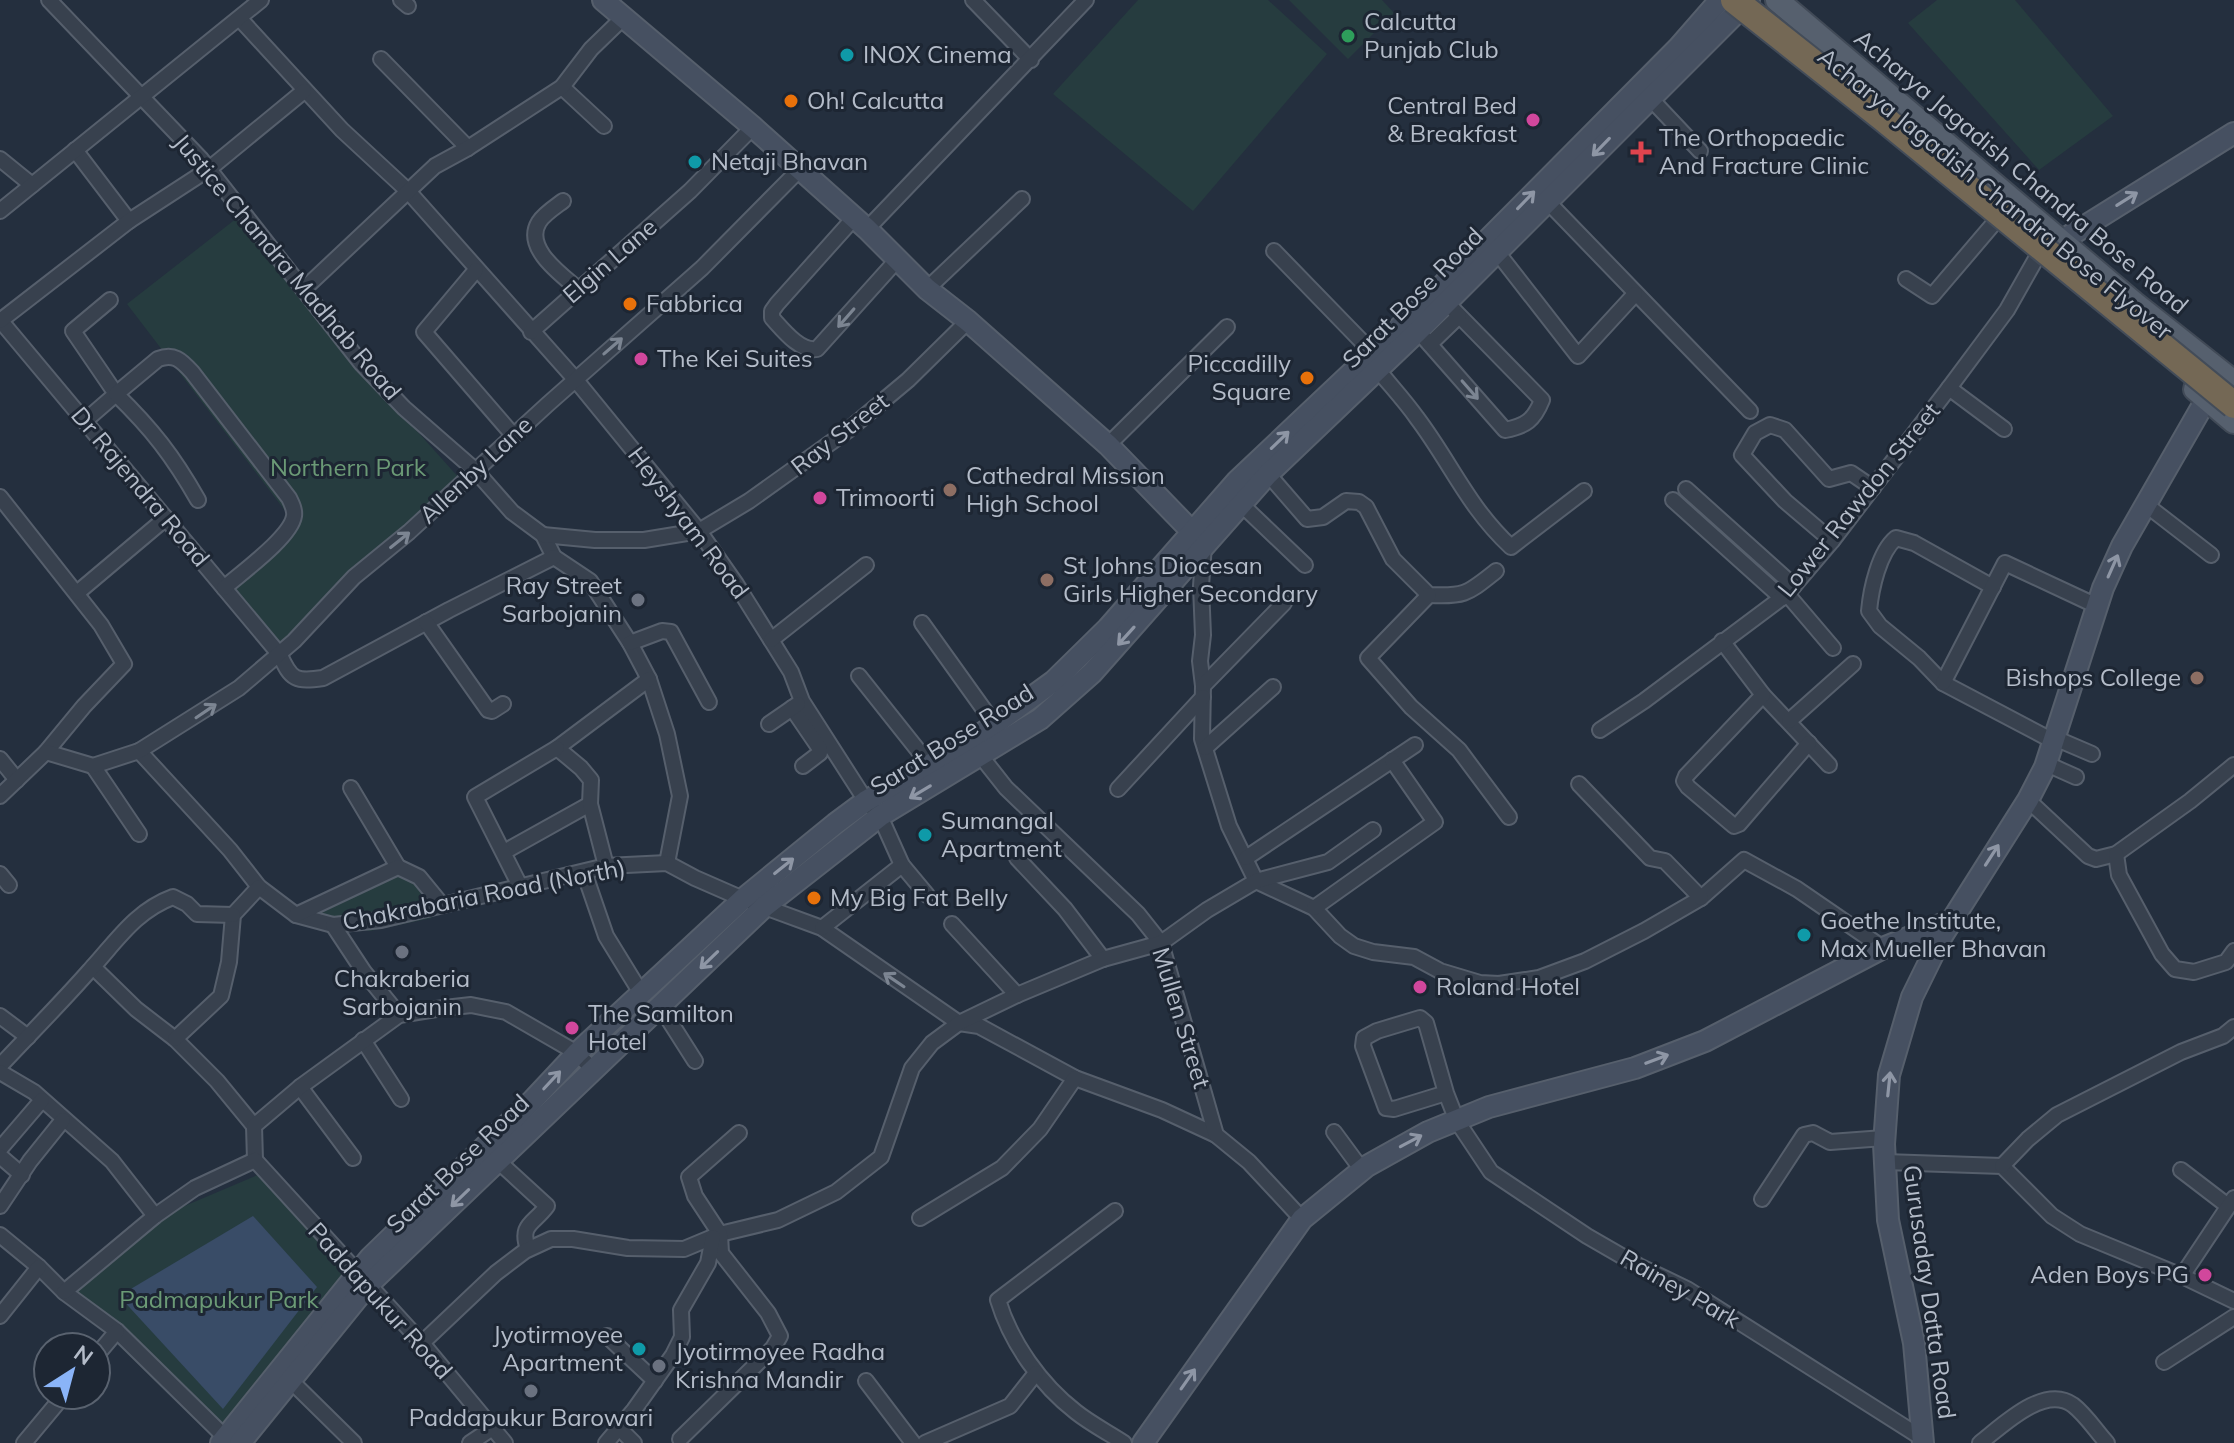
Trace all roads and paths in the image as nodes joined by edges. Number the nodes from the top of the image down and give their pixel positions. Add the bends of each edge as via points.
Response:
1 (49, 0) edge
2 (261, 0) edge
3 (603, 0) edge
4 (973, 0) edge
5 (1086, 0) edge
6 (1777, 0) edge
7 (1736, 2) edge
8 (623, 18) junction
9 (240, 19) junction
10 (381, 59) dead end
11 (1031, 60) junction
12 (562, 87) junction
13 (304, 91) junction
14 (142, 95) junction
15 (1650, 98) junction
16 (604, 126) dead end
17 (753, 127) junction
18 (2234, 133) edge
19 (468, 148) junction
20 (75, 150) junction
21 (1700, 151) dead end
22 (0, 159) edge
23 (209, 169) junction
24 (799, 170) junction
25 (32, 185) junction
26 (408, 191) junction
27 (1022, 199) dead end
28 (563, 201) dead end
29 (1548, 202) junction
30 (0, 211) edge
31 (129, 221) junction
32 (1995, 222) junction
33 (861, 224) junction
34 (2060, 240) junction
35 (1274, 251) dead end
36 (1497, 252) junction
37 (2037, 257) junction
38 (897, 260) junction
39 (476, 270) junction
40 (1906, 279) dead end
41 (304, 289) junction
42 (578, 289) junction
43 (927, 289) junction
44 (1635, 294) junction
45 (110, 300) dead end
46 (1453, 309) junction
47 (0, 321) edge
48 (968, 321) junction
49 (1227, 327) dead end
50 (531, 332) junction
51 (1424, 338) junction
52 (1375, 361) junction
53 (575, 379) junction
54 (2231, 381) edge
55 (1949, 388) junction
56 (116, 394) junction
57 (2206, 398) junction
58 (2234, 405) edge
59 (1750, 411) dead end
60 (86, 420) junction
61 (2234, 422) edge
62 (2004, 429) dead end
63 (513, 435) junction
64 (1108, 445) junction
65 (475, 470) junction
66 (1268, 474) junction
67 (1873, 488) junction
68 (1686, 489) dead end
69 (1584, 491) dead end
70 (0, 497) edge
71 (198, 500) dead end
72 (1673, 500) dead end
73 (1241, 504) junction
74 (2145, 504) junction
75 (166, 518) junction
76 (699, 531) junction
77 (543, 535) junction
78 (1198, 538) junction
79 (1832, 541) junction
80 (2211, 555) dead end
81 (554, 557) junction
82 (866, 565) dead end
83 (1305, 565) dead end
84 (1496, 571) dead end
85 (1993, 587) junction
86 (224, 588) junction
87 (77, 593) junction
88 (1787, 593) junction
89 (1429, 595) junction
90 (1284, 603) dead end
91 (2097, 606) junction
92 (426, 622) junction
93 (922, 623) dead end
94 (771, 640) junction
95 (1722, 641) junction
96 (630, 643) junction
97 (1833, 648) dead end
98 (280, 655) junction
99 (1853, 664) dead end
100 (859, 676) dead end
101 (649, 679) junction
102 (1943, 683) junction
103 (1273, 687) dead end
104 (1203, 692) junction
105 (1763, 695) junction
106 (709, 702) dead end
107 (503, 704) dead end
108 (797, 705) junction
109 (1789, 721) junction
110 (769, 724) dead end
111 (995, 725) junction
112 (1600, 730) dead end
113 (2056, 740) junction
114 (1809, 743) junction
115 (1415, 745) dead end
116 (824, 746) junction
117 (557, 748) junction
118 (1205, 748) junction
119 (139, 751) junction
120 (46, 752) junction
121 (2092, 754) dead end
122 (980, 755) junction
123 (0, 759) edge
124 (1392, 760) junction
125 (929, 764) junction
126 (2047, 764) junction
127 (1829, 765) dead end
128 (2234, 765) edge
129 (93, 766) junction
130 (803, 766) dead end
131 (2076, 777) dead end
132 (17, 780) junction
133 (1579, 784) dead end
134 (351, 788) dead end
135 (1118, 789) dead end
136 (0, 796) edge
137 (2028, 800) junction
138 (590, 804) junction
139 (873, 808) junction
140 (1509, 817) dead end
141 (1373, 830) dead end
142 (139, 834) dead end
143 (504, 852) junction
144 (2116, 854) junction
145 (1017, 858) dead end
146 (1246, 858) junction
147 (667, 863) junction
148 (902, 865) junction
149 (606, 866) junction
150 (398, 867) junction
151 (584, 872) junction
152 (1256, 881) junction
153 (520, 886) junction
154 (259, 887) junction
155 (927, 895) dead end
156 (1701, 898) junction
157 (743, 899) junction
158 (442, 905) junction
159 (765, 906) junction
160 (1314, 908) junction
161 (233, 915) junction
162 (296, 915) junction
163 (1950, 921) junction
164 (952, 924) dead end
165 (333, 925) junction
166 (822, 928) junction
167 (1161, 943) junction
168 (1883, 948) junction
169 (2234, 951) edge
170 (1103, 959) junction
171 (93, 967) junction
172 (641, 993) junction
173 (1017, 995) junction
174 (660, 1006) junction
175 (399, 1015) junction
176 (0, 1016) edge
177 (959, 1023) junction
178 (2234, 1027) edge
179 (28, 1037) junction
180 (175, 1039) junction
181 (363, 1040) junction
182 (577, 1053) junction
183 (695, 1061) dead end
184 (0, 1069) edge
185 (593, 1070) junction
186 (1075, 1078) junction
187 (300, 1087) junction
188 (1446, 1093) junction
189 (401, 1099) dead end
190 (42, 1100) junction
191 (63, 1120) junction
192 (1457, 1121) junction
193 (254, 1126) junction
194 (1334, 1132) dead end
195 (739, 1133) dead end
196 (1216, 1135) junction
197 (1884, 1138) junction
198 (0, 1149) edge
199 (0, 1156) edge
200 (353, 1158) dead end
201 (255, 1160) junction
202 (498, 1161) junction
203 (1885, 1162) junction
204 (2002, 1166) junction
205 (1362, 1170) junction
206 (2181, 1170) dead end
207 (22, 1175) junction
208 (1762, 1199) dead end
209 (2231, 1202) edge
210 (0, 1206) edge
211 (1115, 1211) dead end
212 (155, 1216) junction
213 (920, 1218) dead end
214 (1302, 1219) junction
215 (0, 1235) edge
216 (716, 1236) junction
217 (528, 1249) junction
218 (39, 1267) junction
219 (2182, 1276) junction
220 (363, 1279) junction
221 (64, 1292) junction
222 (2234, 1301) edge
223 (0, 1316) edge
224 (2234, 1317) edge
225 (117, 1331) junction
226 (607, 1336) dead end
227 (112, 1337) edge
228 (422, 1343) junction
229 (2164, 1362) dead end
230 (1036, 1373) junction
231 (290, 1380) junction
232 (655, 1381) junction
233 (866, 1381) dead end
234 (51, 1411) edge
235 (619, 1428) junction
236 (491, 1429) junction
237 (680, 1439) dead end
238 (1922, 1440) edge
239 (229, 1442) edge
240 (24, 1443) edge
241 (354, 1443) edge
242 (470, 1443) edge
243 (505, 1443) edge
244 (606, 1443) edge
245 (634, 1443) edge
246 (913, 1443) edge
247 (925, 1443) edge
248 (1124, 1443) edge
249 (1143, 1443) edge
250 (1980, 1443) edge
251 (2107, 1443) edge

1 - 14 street, Justice Chandra Madhab Road
2 - 9 street
3 - 8 main road
4 - 11 street
5 - 11 street
6 - 34 main road, Acharya Jagadish Chandra Bose Road
7 - 15 main road, Sarat Bose Road
7 - 32 main road
52 -> 7 main road via 1669,57
7 - 54 highway, Acharya Jagadish Chandra Bose Flyover
7 - 58 highway, Acharya Jagadish Chandra Bose Flyover, bridge
8 - 12 street
8 - 17 main road
9 - 13 street, Heyshyam Road
9 - 14 street
10 - 19 street
11 - 33 street
12 - 16 street
12 - 19 street
13 - 23 street
13 - 26 street, Heyshyam Road
14 - 20 street
14 - 23 street, Justice Chandra Madhab Road
15 - 21 street
15 -> 29 main road, Sarat Bose Road
17 - 24 main road
17 - 42 street, Elgin Lane via 690,191
34 -> 18 main road
19 - 26 street via 435,166
20 - 25 street
20 - 31 street
22 - 25 street
23 - 31 street
23 - 41 street, Justice Chandra Madhab Road
24 - 33 main road
53 -> 24 street, Allenby Lane via 702,268
25 - 30 street
26 - 39 street, Heyshyam Road
26 - 41 street
27 - 43 street
28 - 42 street via 536,227 537,244
29 - 36 main road, Sarat Bose Road
29 - 44 street
31 - 47 street
32 - 37 main road
32 - 40 street via 1932,296
33 - 38 main road
38 -> 33 street via 817,349 803,347 777,324 772,318 777,304
34 - 37 main road
34 - 54 main road, Acharya Jagadish Chandra Bose Road
35 - 52 street
36 - 44 street via 1578,356
36 - 46 main road, Sarat Bose Road
37 - 55 street, Lower Rawdon Street via 2007,310
37 - 57 main road
38 - 43 main road
39 - 50 street, Heyshyam Road
39 - 63 street via 424,332
41 - 65 street, Justice Chandra Madhab Road via 361,363
42 - 50 street, Elgin Lane
43 - 48 main road
44 - 59 street
45 - 56 street via 73,331
46 - 51 main road, Sarat Bose Road
51 -> 46 street via 1505,430 1523,427 1535,416 1542,400
47 - 60 street, Dr Rajendra Road
48 - 64 main road
48 - 76 street, Ray Street via 847,431
49 - 64 street
50 - 53 street, Heyshyam Road
51 - 52 main road, Sarat Bose Road
52 - 66 main road, Sarat Bose Road
52 - 69 street via 1465,494 1511,547
78 -> 52 main road via 1237,481
53 - 63 street, Allenby Lane
53 - 76 street, Heyshyam Road
54 - 57 main road, Gurusaday Datta Road
55 - 62 street
55 - 67 street, Lower Rawdon Street
56 - 60 street
56 - 71 street via 165,446
56 - 86 street via 158,359 181,359 289,498 294,516 286,534
57 - 61 main road
57 - 74 main road, Gurusaday Datta Road
60 - 75 street, Dr Rajendra Road
63 - 65 street, Allenby Lane
64 - 78 main road
65 - 77 street, Justice Chandra Madhab Road via 512,512
98 -> 65 street, Allenby Lane via 354,577
66 - 73 main road, Sarat Bose Road
66 - 89 street via 1307,519 1323,517 1346,501 1366,507 1393,559
67 - 79 street, Lower Rawdon Street
67 - 79 street via 1851,473 1829,479 1785,430 1770,425 1755,433 1742,455
68 - 88 street
70 - 87 street
72 - 88 street
73 - 78 main road, Sarat Bose Road
73 - 83 street
74 - 80 street
91 -> 74 main road, Gurusaday Datta Road
75 - 86 street, Dr Rajendra Road
75 - 87 street
76 - 77 street via 644,540
76 - 94 street, Heyshyam Road
77 - 81 street, Justice Chandra Madhab Road
78 - 104 street
78 - 111 main road via 1054,681
78 -> 122 main road, Sarat Bose Road via 1092,673 1040,719
79 - 88 street, Lower Rawdon Street
81 - 92 street
81 - 96 street, Justice Chandra Madhab Road via 590,581
82 - 94 street
84 - 89 street via 1458,596
85 - 91 street via 2005,563
85 - 102 street
85 - 102 street via 1905,539 1892,541 1872,585 1869,611
86 - 98 street, Dr Rajendra Road
87 - 120 street via 124,664
88 - 95 street, Lower Rawdon Street
88 - 97 street
89 - 140 street via 1368,658 1459,750
90 - 104 street
91 - 113 main road, Gurusaday Datta Road
92 - 98 street, Dr Rajendra Road via 323,678 302,681 288,673
92 - 107 street via 488,710
93 - 111 street
94 - 108 street, Heyshyam Road via 791,672
95 - 105 street
95 - 112 street, Lower Rawdon Street
96 - 101 street, Justice Chandra Madhab Road
96 - 106 street via 671,632
119 -> 98 street, Allenby Lane via 239,688
99 - 109 street
100 - 125 street
101 - 117 street
101 - 147 street, Justice Chandra Madhab Road via 680,796
102 - 113 street
103 - 118 street
104 - 118 street
104 - 135 street
105 - 109 street
105 - 114 street via 1686,776 1688,787 1734,826
108 - 110 street
108 - 116 street, Heyshyam Road
109 - 114 street
111 - 125 main road
113 - 121 street
113 - 126 main road, Gurusaday Datta Road
114 - 127 street
115 - 124 street
116 - 130 street
116 - 139 street, Heyshyam Road
117 - 138 street via 591,780
117 - 143 street via 475,797
118 - 146 street via 1229,826
119 - 129 street, Allenby Lane
119 - 154 street, Chakrabaria Road (North)
120 - 129 street
120 - 132 street
122 -> 139 main road, Sarat Bose Road
122 - 167 street, Mullen Street via 1006,788 1131,907
123 - 132 street
124 - 146 street
124 - 160 street via 1435,822
125 - 139 main road
126 - 131 street
126 - 137 main road, Gurusaday Datta Road
128 - 144 street
129 - 142 street
132 - 136 street
133 - 156 street via 1650,858 1665,861
134 - 150 street
137 - 144 street via 2088,856
163 -> 137 main road, Gurusaday Datta Road
138 - 143 street
138 - 149 street
139 - 148 street, Heyshyam Road
157 -> 139 main road
139 - 159 main road, Sarat Bose Road
141 - 152 street via 1328,862
143 - 153 street
144 - 169 street via 2119,875 2175,969 2205,969 2226,962
145 - 170 street
146 - 152 street
147 - 149 street, Chakrabaria Road (North)
147 - 157 street
148 - 155 street, Heyshyam Road
148 - 166 street
149 - 151 street, Chakrabaria Road (North)
150 - 158 street via 419,877
150 - 162 street
151 - 153 street, Chakrabaria Road (North)
151 - 172 street via 606,936
152 - 160 street
152 - 167 street
153 - 158 street, Chakrabaria Road (North)
154 - 161 street
154 - 162 street, Chakrabaria Road (North)
156 - 160 street via 1585,961 1539,978 1499,984 1480,983 1414,957 1354,946
156 - 168 street via 1744,860
157 - 159 street
157 - 172 main road
158 - 165 street, Chakrabaria Road (North)
159 - 166 street
159 -> 174 main road, Sarat Bose Road
161 - 171 street via 197,914 173,897 128,925
161 - 180 street via 221,996
162 - 165 street, Chakrabaria Road (North)
163 - 168 main road
197 -> 163 main road, Gurusaday Datta Road via 1889,1075 1908,1010
164 - 173 street
165 - 175 street
177 -> 166 street
167 - 170 street
167 - 196 street, Mullen Street
192 -> 168 main road via 1489,1107 1635,1068 1705,1041
170 - 173 street
171 - 179 street
171 - 180 street
172 - 182 main road
173 - 177 street
174 - 183 street
174 - 185 main road, Sarat Bose Road
175 - 181 street
175 - 182 street via 489,1007
176 - 179 street
177 - 186 street via 994,1032
177 - 216 street via 932,1043 912,1068 881,1157 836,1192 778,1220
178 - 204 street via 2057,1115
179 - 184 street
180 - 193 street
181 - 187 street
181 - 189 street
182 - 185 street
220 -> 182 main road via 370,1258
184 - 190 street
185 - 202 main road, Sarat Bose Road
186 - 196 street
186 - 213 street via 1040,1129 1002,1168
187 - 193 street
187 - 200 street
188 - 188 street, Rainey Park via 1426,1023 1420,1018 1364,1038 1386,1108
188 - 192 street, Rainey Park
190 - 191 street
190 - 198 street
191 - 207 street
191 - 212 street via 112,1161
205 -> 192 main road
192 - 238 street, Rainey Park via 1485,1165 1509,1184 1639,1266 1687,1289
193 - 201 street
194 - 205 street
195 - 216 street via 689,1177
196 - 214 street
197 - 203 main road, Gurusaday Datta Road
197 - 208 street via 1830,1142 1813,1133 1804,1135
199 - 207 street
201 - 212 street via 195,1188
201 - 220 street, Paddapukur Road
202 - 217 street via 547,1206 526,1228
202 -> 220 main road, Sarat Bose Road
203 - 204 street
203 - 238 main road, Gurusaday Datta Road via 1888,1220 1914,1343
204 - 219 street via 2052,1216 2080,1234
205 - 214 main road
206 - 209 street
207 - 210 street
209 - 219 street
211 - 230 street via 998,1300
212 - 221 street
249 -> 214 main road
215 - 218 street
216 - 217 street via 684,1249 551,1239
216 - 232 street via 708,1263 681,1310 682,1337
216 - 237 street via 721,1253 780,1336
217 - 228 street
218 - 221 street
218 - 223 street
219 - 222 street
220 - 228 street, Paddapukur Road
220 - 231 main road, Sarat Bose Road
220 - 239 main road
221 - 225 street
224 - 229 street
225 - 227 street
225 - 239 street
226 - 232 street
228 - 236 street, Paddapukur Road
230 - 247 street via 1010,1406
230 - 248 street via 1076,1412
231 - 239 main road, Sarat Bose Road
231 - 241 street
232 - 235 street
233 - 246 street
234 - 240 street
235 - 244 street
235 - 245 street
236 - 242 street
236 - 243 street, Paddapukur Road
250 - 251 street via 2025,1409 2060,1399 2073,1405

